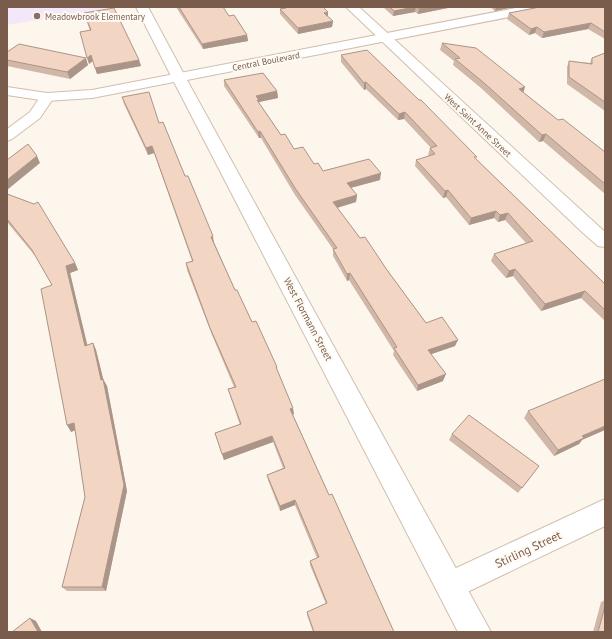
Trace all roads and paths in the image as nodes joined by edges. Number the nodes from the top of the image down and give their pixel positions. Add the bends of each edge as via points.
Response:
1 (142, 7) edge
2 (352, 7) edge
3 (540, 7) edge
4 (384, 38) junction
5 (179, 78) junction
6 (7, 91) edge
7 (47, 97) junction
8 (7, 136) edge
9 (605, 241) edge
10 (605, 512) edge
11 (451, 585) junction
12 (475, 632) edge

1 - 5 street, West Flormann Street
2 - 4 street, West Saint Anne Street
3 - 4 street, Central Boulevard
4 - 5 street, Central Boulevard
4 - 9 street, West Saint Anne Street
5 - 7 street, Central Boulevard via 92,94
5 - 11 street, West Flormann Street
6 - 7 street, Central Boulevard
7 - 8 street via 35,115
10 - 11 street, Stirling Street
11 - 12 street, West Flormann Street

